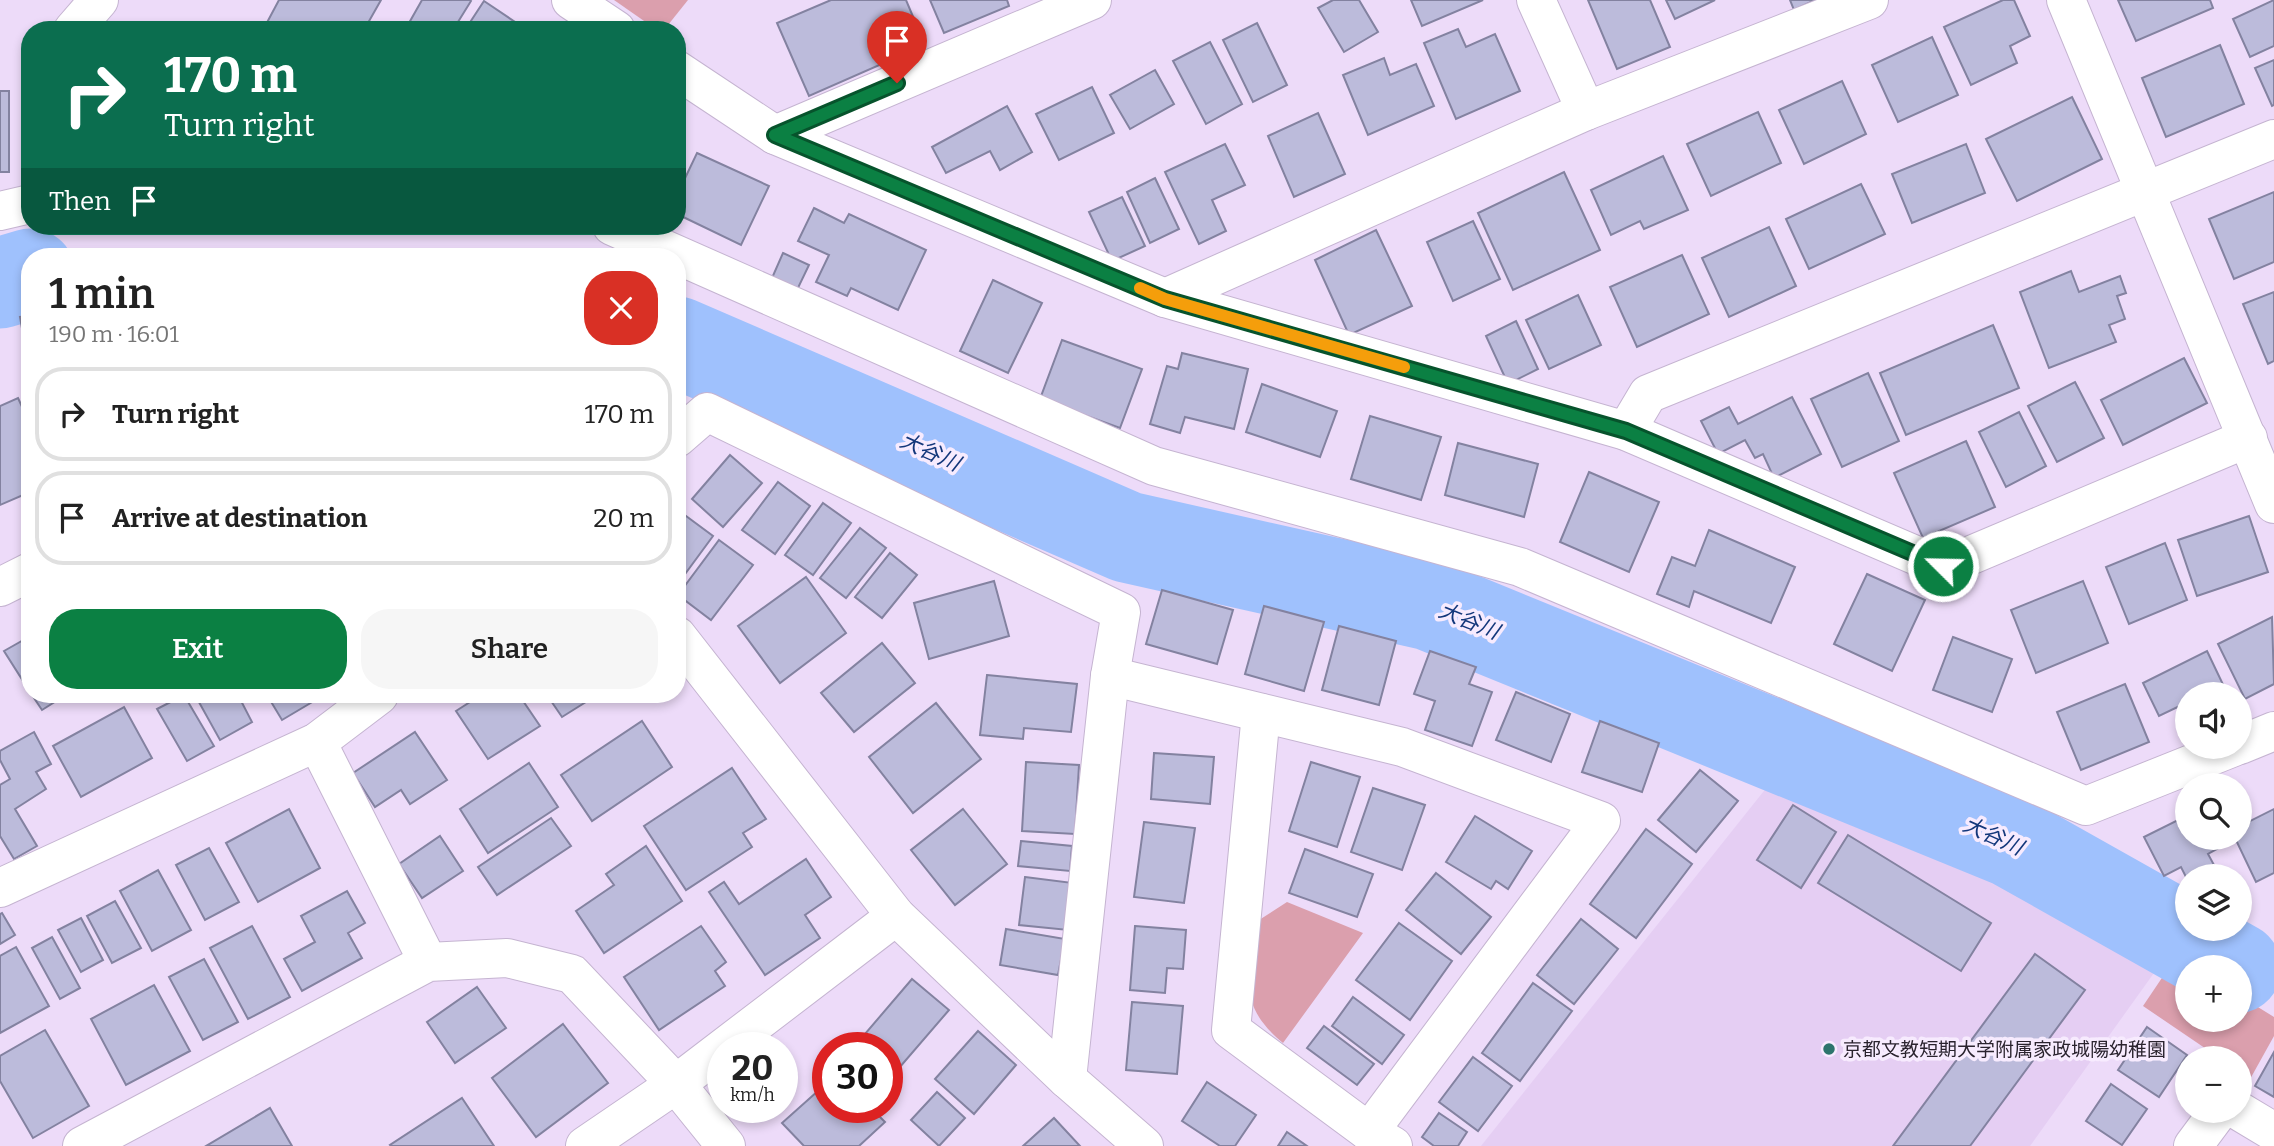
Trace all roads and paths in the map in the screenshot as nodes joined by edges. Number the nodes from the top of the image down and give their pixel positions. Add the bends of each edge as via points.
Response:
1 (99, 0) edge
2 (571, 0) edge
3 (1091, 0) edge
4 (1536, 0) edge
5 (1869, 0) edge
6 (2066, 0) edge
7 (82, 21) edge
8 (602, 21) edge
9 (686, 76) edge
10 (1586, 111) junction
11 (775, 135) junction
12 (2274, 139) edge
13 (2145, 190) junction
14 (21, 206) edge
15 (0, 211) edge
16 (632, 235) edge
17 (662, 248) edge
18 (686, 259) edge
19 (1165, 299) junction
20 (686, 430) edge
21 (1626, 431) junction
22 (2248, 438) junction
23 (2274, 504) edge
24 (21, 576) edge
25 (0, 587) edge
26 (686, 648) edge
27 (1110, 676) junction
28 (368, 703) edge
29 (1261, 713) junction
30 (2274, 731) edge
31 (2252, 740) edge
32 (317, 742) junction
33 (2204, 759) edge
34 (0, 888) edge
35 (896, 916) junction
36 (428, 962) junction
37 (1067, 1079) junction
38 (676, 1084) junction
39 (2252, 1119) edge
40 (2210, 1123) edge
41 (2274, 1132) edge
42 (1381, 1139) edge
43 (82, 1146) edge
44 (585, 1146) edge
45 (726, 1146) edge
46 (1144, 1146) edge
47 (2193, 1146) edge

1 - 7 street
2 - 8 street
3 - 11 street
4 - 10 street
5 - 10 street
6 - 13 street
9 - 11 street
10 - 19 street
11 - 19 street
12 - 13 street
13 - 21 street via 1648,394
13 - 22 street
14 - 15 street
16 - 17 street
18 - 33 street via 1154,466 1520,567 2086,806
19 - 21 street
20 - 27 street via 707,412 1121,612
21 - 22 street via 1943,566
22 - 23 street
24 - 25 street
26 - 35 street
27 - 29 street
27 - 37 street
28 - 32 street
29 - 42 street via 1231,1030
29 - 42 street via 1402,747 1601,821
30 - 31 street
32 - 34 street
32 - 36 street
35 - 37 street
35 - 38 street
36 - 38 street via 507,958 572,974
36 - 43 street
37 - 46 street
38 - 44 street
38 - 45 street
39 - 41 street
40 - 47 street

